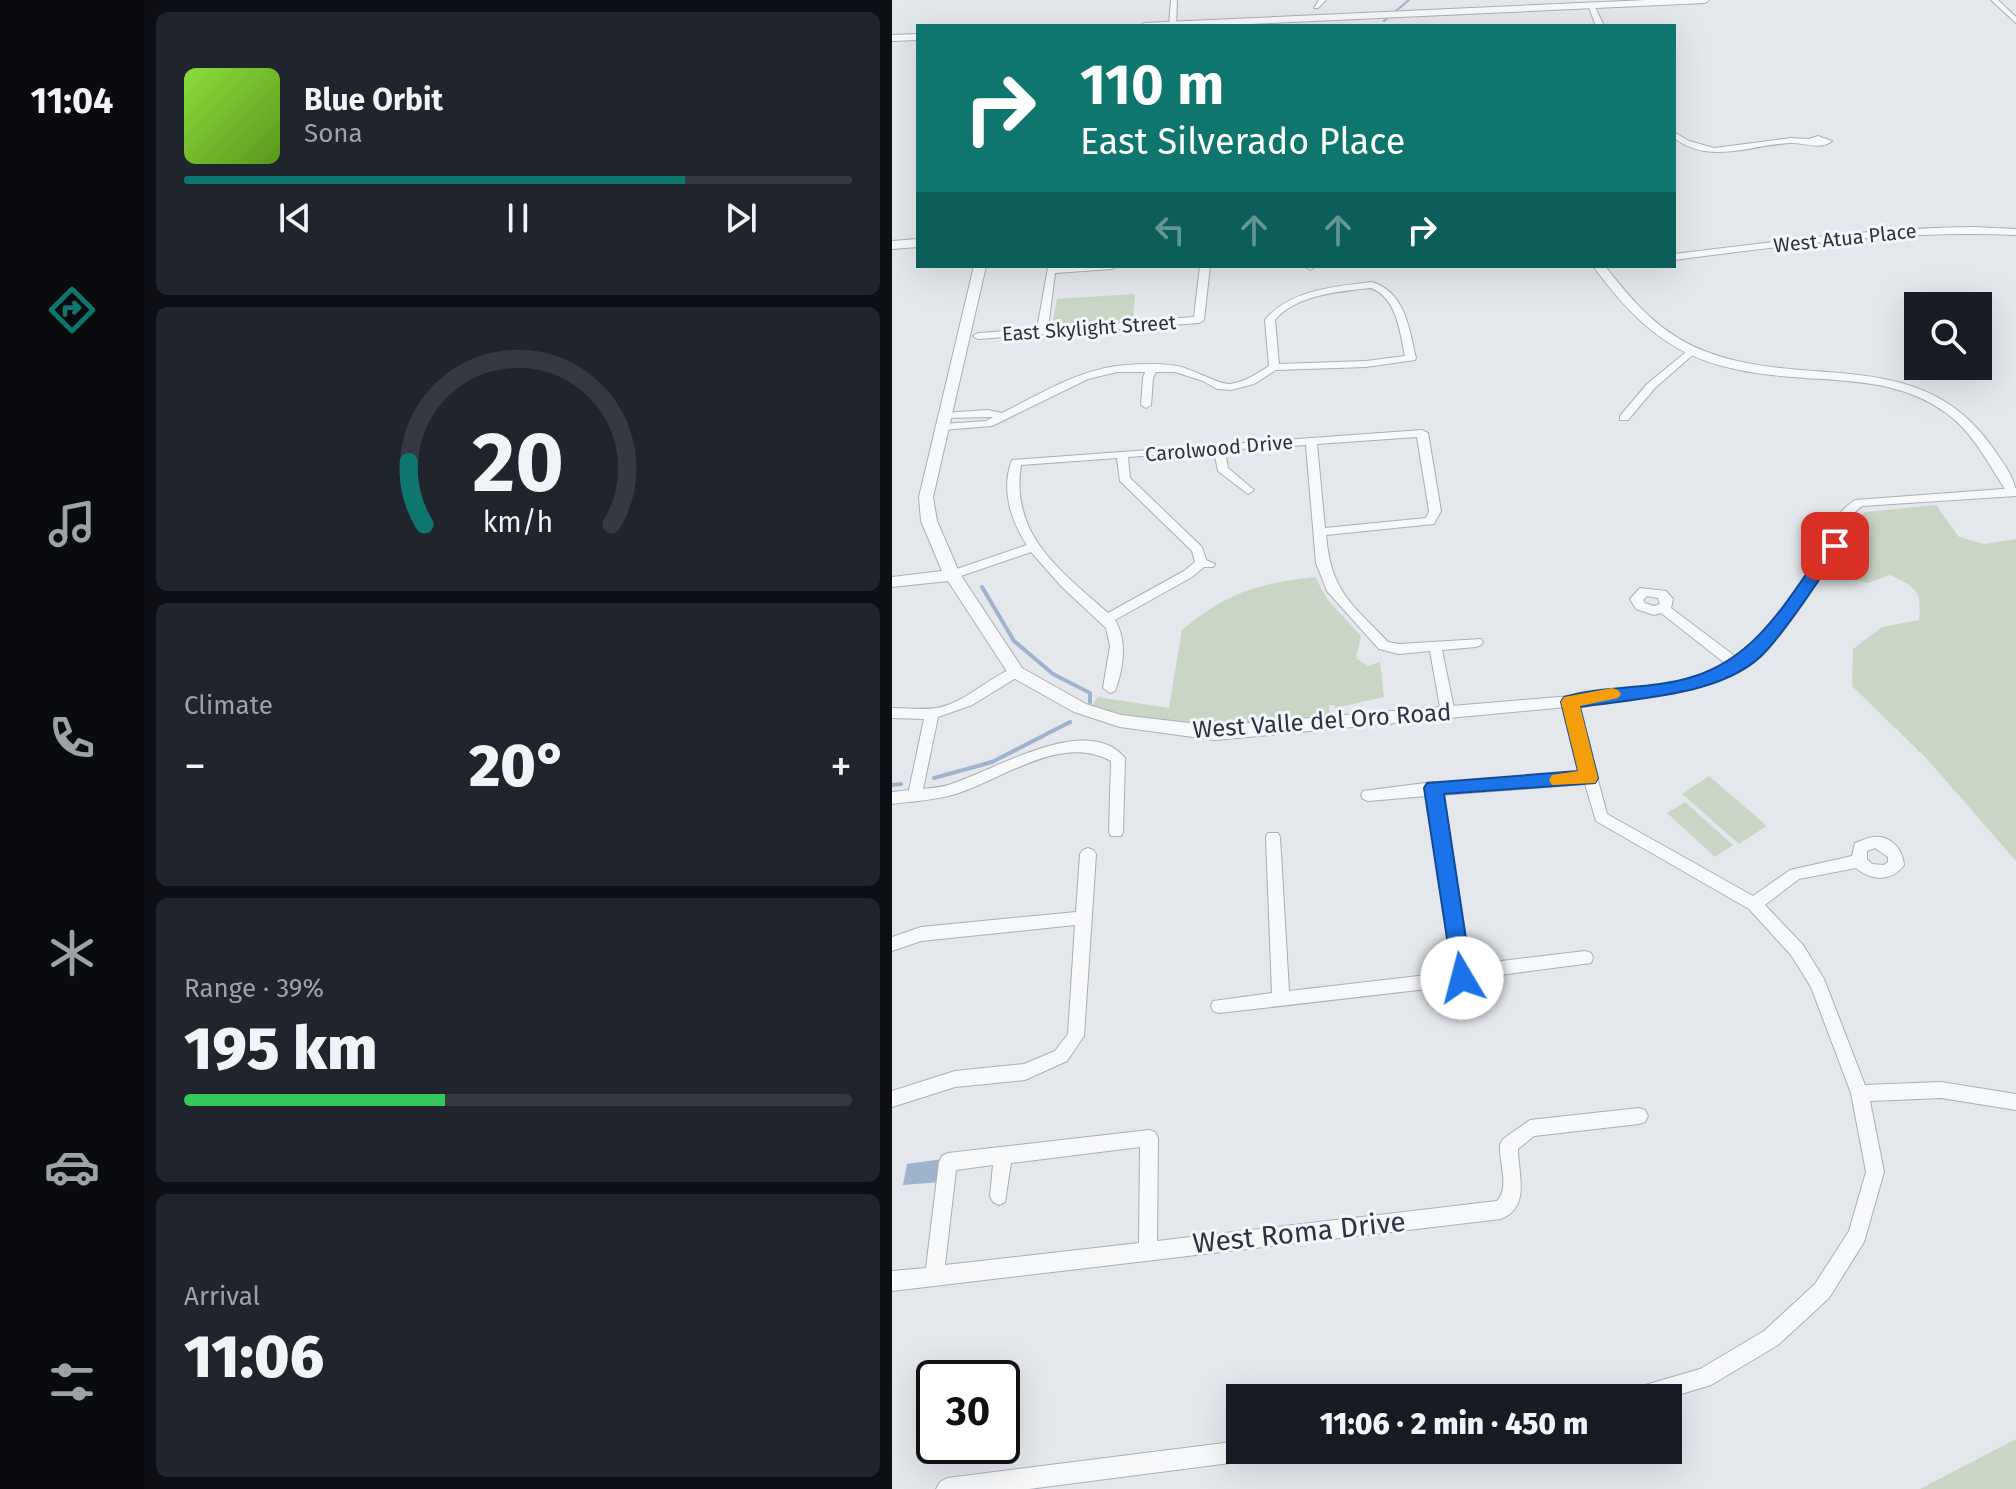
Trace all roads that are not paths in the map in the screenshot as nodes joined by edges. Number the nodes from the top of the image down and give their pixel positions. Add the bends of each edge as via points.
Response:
1 (1174, 0) edge
2 (1323, 0) edge
3 (1705, 0) edge
4 (1994, 0) edge
5 (1591, 5) junction
6 (1316, 7) dead end
7 (2016, 21) edge
8 (1173, 24) edge
9 (1194, 24) edge
10 (1599, 24) edge
11 (916, 37) edge
12 (892, 38) edge
13 (1676, 136) edge
14 (1812, 141) dead end
15 (2016, 232) edge
16 (916, 243) edge
17 (892, 245) edge
18 (1676, 257) edge
19 (980, 268) edge
20 (1082, 268) edge
21 (1205, 268) edge
22 (1604, 268) edge
23 (1042, 332) junction
24 (978, 336) dead end
25 (1692, 350) junction
26 (1153, 367) junction
27 (1274, 367) junction
28 (1146, 405) dead end
29 (946, 416) junction
30 (1624, 418) dead end
31 (1311, 440) junction
32 (1219, 448) junction
33 (1122, 455) junction
34 (1248, 490) dead end
35 (2015, 492) edge
36 (1320, 532) junction
37 (1034, 547) junction
38 (952, 575) junction
39 (892, 582) edge
40 (1663, 608) dead end
41 (1107, 619) junction
42 (1476, 642) dead end
43 (1435, 645) junction
44 (1737, 665) junction
45 (1016, 672) junction
46 (1110, 688) dead end
47 (1570, 702) junction
48 (892, 713) edge
49 (1448, 713) junction
50 (932, 714) junction
51 (1589, 778) junction
52 (1433, 788) junction
53 (915, 795) junction
54 (1368, 795) dead end
55 (892, 798) edge
56 (1116, 832) dead end
57 (1273, 837) dead end
58 (1088, 854) dead end
59 (1859, 861) dead end
60 (1754, 904) junction
61 (1082, 918) junction
62 (892, 944) edge
63 (1585, 958) dead end
64 (1462, 978) junction
65 (1281, 1000) junction
66 (1219, 1006) dead end
67 (1860, 1093) junction
68 (892, 1099) edge
69 (2016, 1102) edge
70 (1639, 1116) dead end
71 (1003, 1156) junction
72 (999, 1196) dead end
73 (1148, 1249) junction
74 (935, 1273) junction
75 (892, 1281) edge
76 (1682, 1384) edge
77 (1226, 1453) edge
78 (947, 1489) edge

1 - 8 street
2 - 6 street
3 - 5 street
4 - 7 street
5 - 9 street
5 - 10 street
11 - 12 street
13 - 14 street via 1684,145 1717,149
15 - 18 street, West Atua Place via 1896,231
16 - 17 street
19 - 29 street, West Valle del Oro Road
20 - 23 street via 1051,270
21 - 23 street, East Skylight Street via 1199,320
22 - 25 street via 1648,323
23 - 24 street, East Skylight Street
25 - 30 street
25 - 35 street via 1747,368 1860,376 1926,395 1966,423
26 - 27 street via 1187,372 1221,387 1250,382
26 - 28 street
26 - 29 street via 1084,377 988,424
27 - 27 street via 1366,364 1411,358 1396,305 1382,288 1372,285 1279,309 1270,320
29 - 38 street, West Valle del Oro Road via 926,497 929,521
31 - 32 street, Carolwood Drive
31 - 36 street
31 - 36 street, Carolwood Drive via 1422,433 1435,511 1432,522
32 - 33 street, Carolwood Drive
32 - 34 street via 1222,469
33 - 37 street, Carolwood Drive via 1016,462 1010,482 1013,511
33 - 41 street via 1124,479 1198,550 1205,564
35 - 44 street, West Valle del Oro Road via 1859,503 1845,511 1824,564 1760,648
36 - 43 street via 1322,563 1333,591 1386,649
37 - 38 street
37 - 41 street via 1065,584
38 - 39 street
38 - 45 street, West Valle del Oro Road
40 - 44 street
41 - 46 street via 1116,647
42 - 43 street
43 - 49 street
44 - 47 street, West Valle del Oro Road via 1694,684
45 - 49 street, West Valle del Oro Road via 1080,708 1168,729 1215,733
45 - 50 street via 949,710
47 - 49 street, West Valle del Oro Road
47 - 51 street
48 - 50 street
50 - 53 street
51 - 52 street
51 - 60 street via 1601,817
52 - 54 street
52 - 64 street
53 - 55 street
53 - 56 street via 950,790 1051,750 1105,747 1118,758
57 - 65 street
58 - 61 street
59 - 60 street via 1795,874
60 - 67 street via 1797,950 1818,984
61 - 62 street via 921,934
61 - 68 street via 1076,1036 1061,1056 1025,1072 955,1079
63 - 64 street via 1485,970
64 - 65 street
65 - 66 street
67 - 69 street via 1941,1090
67 - 76 street via 1875,1172 1857,1235 1822,1291 1771,1338 1704,1378
70 - 73 street, West Roma Drive via 1522,1132 1509,1145 1512,1196 1501,1210
71 - 72 street
71 - 73 street via 1149,1138
71 - 74 street via 948,1162
73 - 74 street, West Roma Drive
74 - 75 street, West Roma Drive
77 - 78 street

